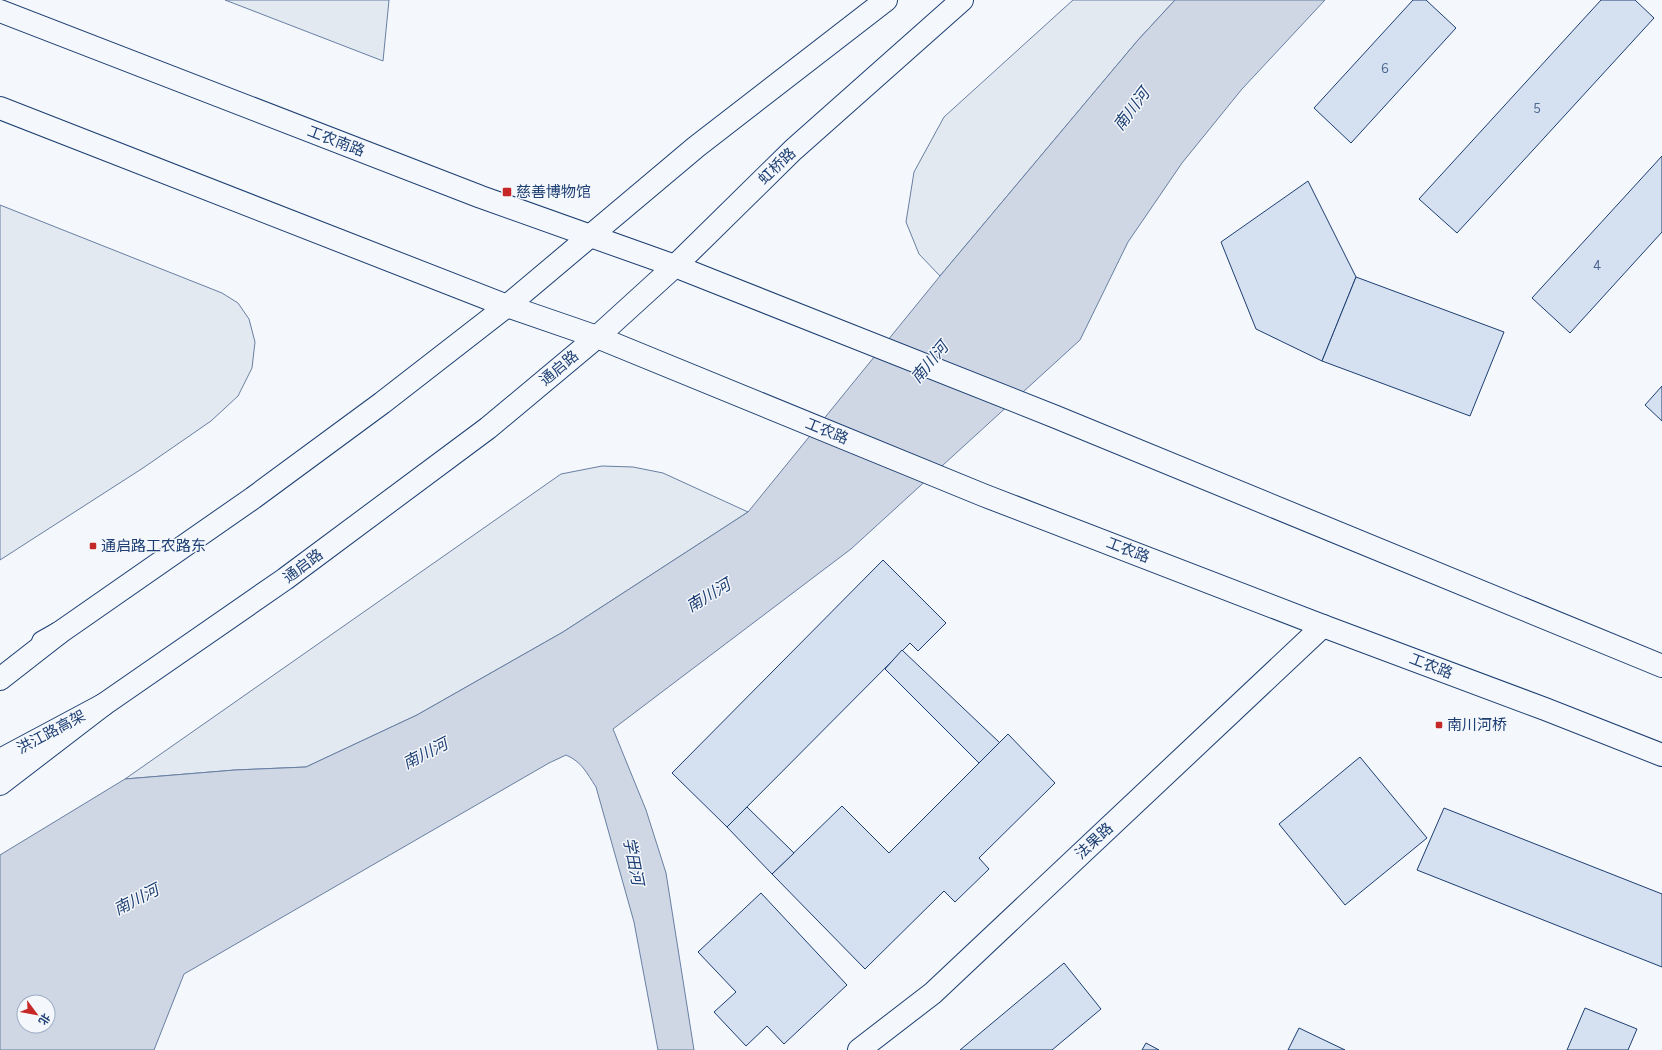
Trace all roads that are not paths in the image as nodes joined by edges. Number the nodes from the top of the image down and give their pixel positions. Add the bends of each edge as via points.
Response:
1 (886, 0) edge
2 (962, 0) edge
3 (0, 11) edge
4 (0, 108) edge
5 (591, 237) junction
6 (675, 266) junction
7 (508, 306) junction
8 (597, 337) junction
9 (1323, 626) junction
10 (59, 634) junction
11 (0, 666) edge
12 (1662, 666) edge
13 (0, 679) edge
14 (103, 705) junction
15 (1662, 755) edge
16 (0, 760) edge
17 (0, 784) edge
18 (859, 1050) edge

1 - 5 main road via 696,147
2 - 6 main road, 虹桥路 via 793,150
3 - 5 main road, 工农南路
4 - 7 main road
5 - 6 main road, 工农南路
5 - 7 main road
6 - 8 main road, 虹桥路
6 - 12 main road via 1056,417
7 - 8 main road
7 - 10 main road via 253,498
8 - 9 main road, 工农路 via 983,495
8 - 14 main road, 通启路 via 488,428 285,580
9 - 15 main road, 工农路
9 - 18 main road, 法果路 via 933,993
10 - 11 main road
10 - 13 main road
14 - 16 main road, 洪江路高架
14 - 17 main road, 通启路

